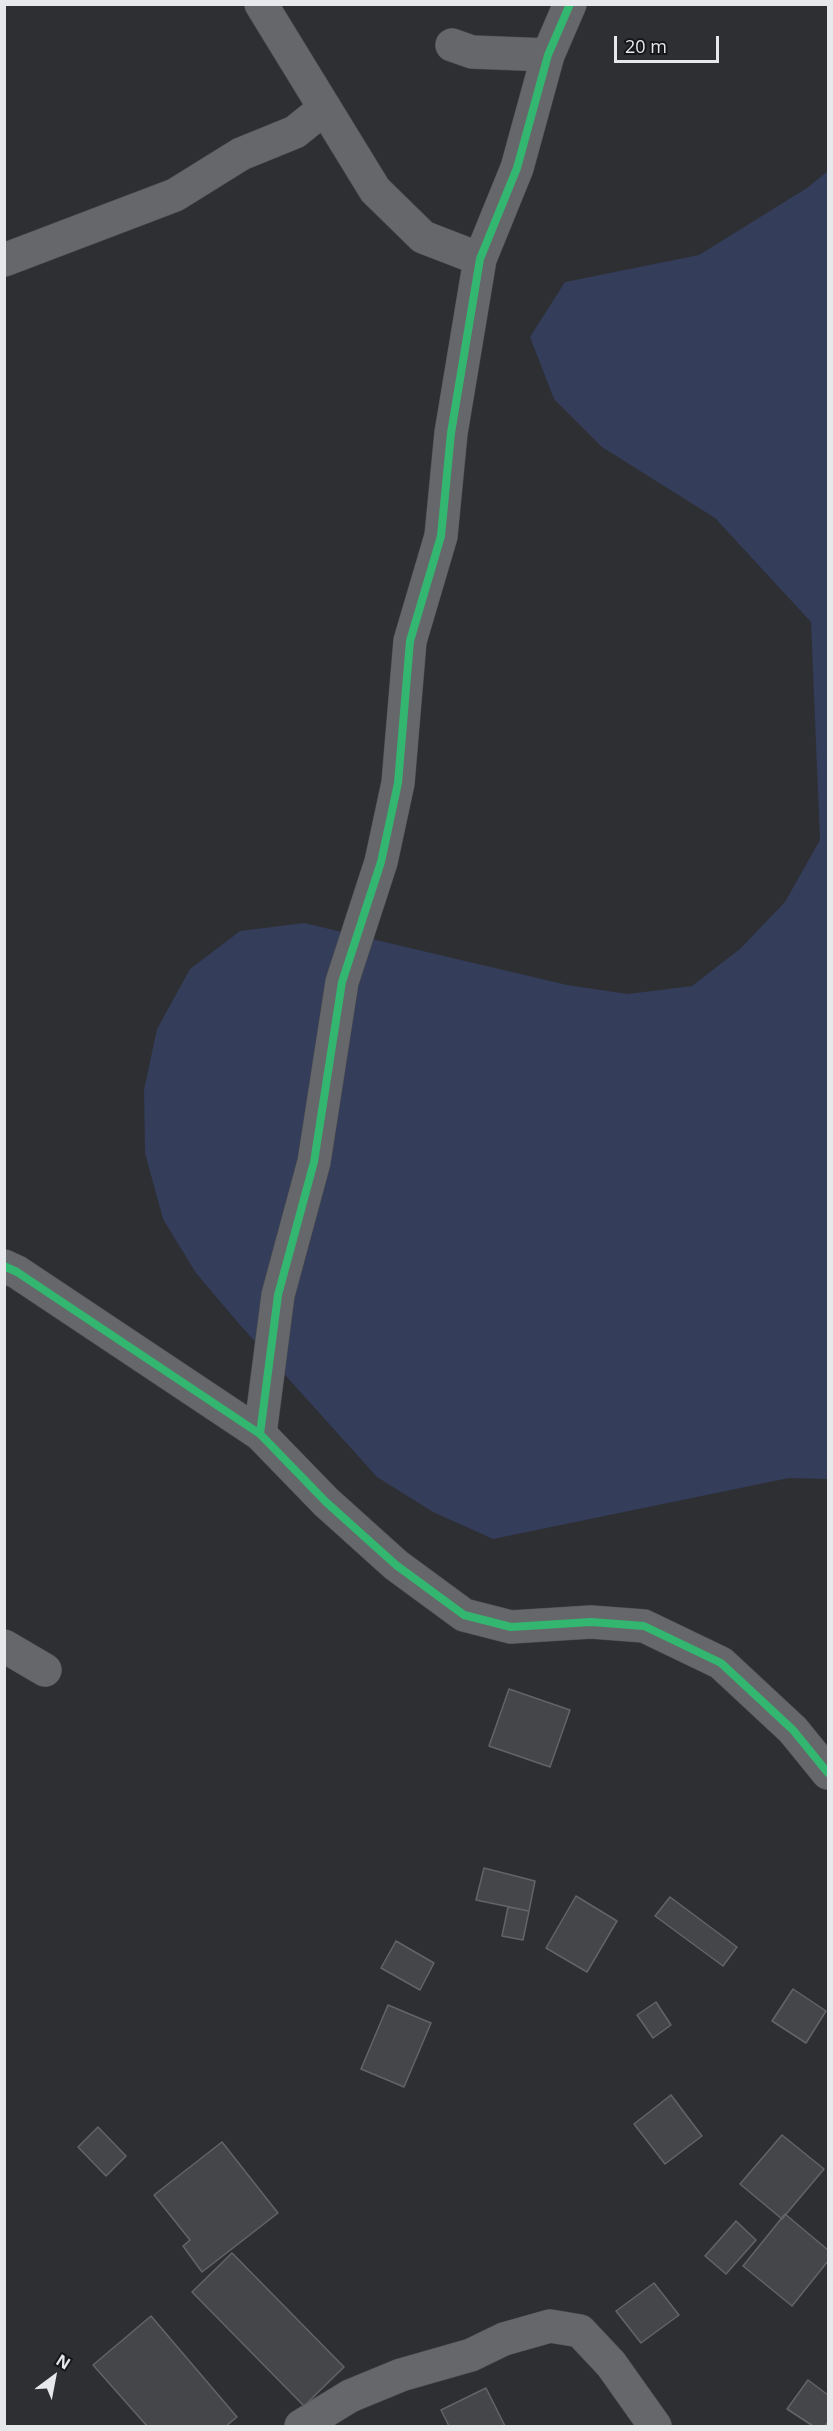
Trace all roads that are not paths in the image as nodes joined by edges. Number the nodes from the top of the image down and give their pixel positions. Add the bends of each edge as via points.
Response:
1 (261, 4) edge
2 (570, 4) edge
3 (452, 45) dead end
4 (548, 55) junction
5 (325, 108) junction
6 (480, 259) junction
7 (4, 260) edge
8 (4, 1266) edge
9 (260, 1434) junction
10 (4, 1646) edge
11 (45, 1670) dead end
12 (828, 1773) edge
13 (300, 2427) edge
14 (655, 2427) edge

1 - 5 street
2 - 4 street
3 - 4 street via 472,52
4 - 6 street via 517,168
5 - 6 street via 375,190 423,237
5 - 7 street via 295,132 241,154 175,195
6 - 9 street via 451,433 441,536 410,641 398,783 381,862 342,982 314,1162 278,1294
8 - 9 street
9 - 12 street via 326,1502 396,1565 464,1616 511,1626 591,1622 644,1626 720,1663 793,1730
10 - 11 street
13 - 14 street via 350,2396 401,2375 550,2326 580,2331 611,2364

